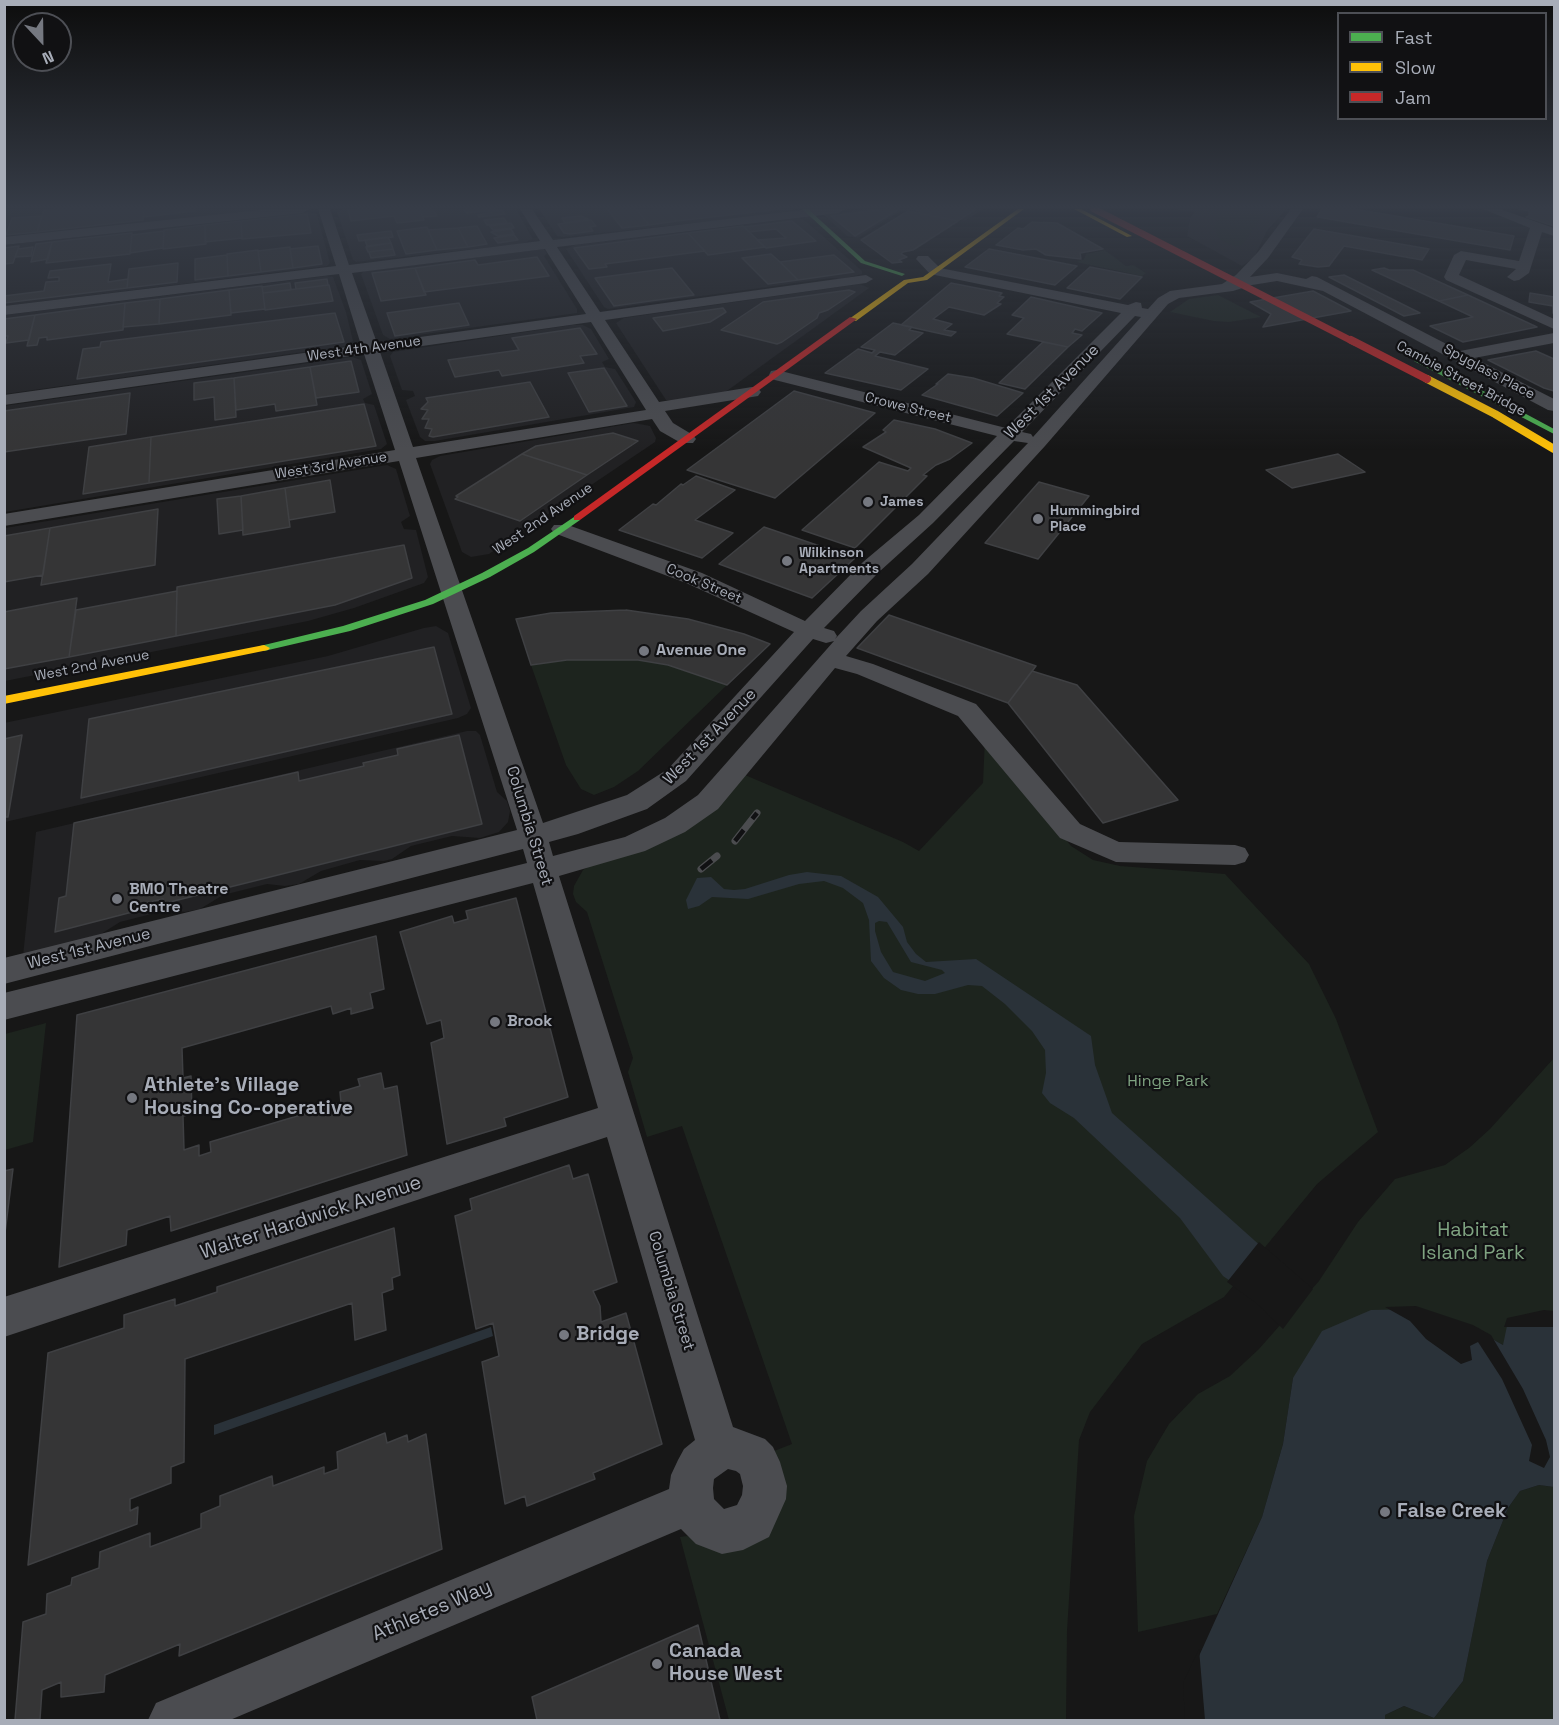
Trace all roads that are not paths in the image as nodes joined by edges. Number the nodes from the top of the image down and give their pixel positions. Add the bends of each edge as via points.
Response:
1 (178, 290) edge
2 (351, 290) edge
3 (579, 290) edge
4 (790, 290) edge
5 (890, 290) edge
6 (1033, 290) edge
7 (1187, 290) edge
8 (1212, 290) edge
9 (1244, 290) edge
10 (1271, 290) edge
11 (1297, 290) edge
12 (1330, 290) edge
13 (1478, 290) edge
14 (1503, 290) edge
15 (893, 291) joint
16 (1313, 298) dead end
17 (1502, 301) junction
18 (1132, 310) junction
19 (4, 311) edge
20 (1153, 314) junction
21 (597, 316) junction
22 (1554, 326) edge
23 (1554, 338) edge
24 (371, 348) junction
25 (1398, 348) dead end
26 (1459, 356) junction
27 (1417, 359) junction
28 (777, 375) junction
29 (752, 392) junction
30 (4, 400) edge
31 (1554, 406) edge
32 (656, 410) junction
33 (1554, 432) edge
34 (1011, 435) junction
35 (687, 439) junction
36 (1039, 442) junction
37 (1554, 449) edge
38 (407, 453) junction
39 (4, 520) edge
40 (561, 529) junction
41 (453, 591) junction
42 (809, 630) junction
43 (837, 651) junction
44 (4, 700) edge
45 (533, 836) junction
46 (1235, 855) dead end
47 (543, 870) junction
48 (4, 971) edge
49 (4, 1007) edge
50 (618, 1118) junction
51 (4, 1317) edge
52 (719, 1449) junction
53 (692, 1502) junction
54 (173, 1720) edge

1 - 19 street
2 - 24 street, Columbia Street
3 - 21 street
4 - 21 street, West 4th Avenue
5 - 15 main road
6 - 18 street
7 - 18 street, West 1st Avenue via 1148,298
8 - 20 street, West 1st Avenue via 1167,297
9 - 37 main road, Cambie Street Bridge, bridge via 1485,409
10 - 27 main road, Cambie Street Bridge
11 - 16 main road
12 - 26 street, Spyglass Place
13 - 17 street
14 - 17 street
15 - 28 main road, West 2nd Avenue
17 - 22 street
18 - 20 street
18 - 34 street, West 1st Avenue
20 - 36 street, West 1st Avenue
21 - 24 street, West 4th Avenue
21 - 32 street
23 - 26 street
24 - 30 street, West 4th Avenue
24 - 38 street, Columbia Street
25 - 27 main road
26 - 31 street, Spyglass Place
27 - 33 main road, Cambie Street Bridge
28 - 29 main road, West 2nd Avenue
28 - 34 street, Crowe Street
29 - 32 street, West 3rd Avenue
29 - 35 main road, West 2nd Avenue
32 - 35 street via 666,427
32 - 38 street, West 3rd Avenue
34 - 36 street, Crowe Street
34 - 42 street, West 1st Avenue
35 - 40 main road, West 2nd Avenue
36 - 43 street, West 1st Avenue
38 - 39 street, West 3rd Avenue
38 - 41 street, Columbia Street
40 - 41 main road, West 2nd Avenue via 498,569
40 - 42 street, Cook Street via 694,578
41 - 44 main road, West 2nd Avenue via 392,614 305,639
41 - 45 street, Columbia Street
42 - 43 street, Cook Street
42 - 45 street, West 1st Avenue via 662,787 609,814
43 - 46 street, Cook Street via 865,669 967,710 1070,831 1116,852
43 - 47 street, West 1st Avenue via 708,802 635,844
45 - 47 street, Columbia Street
45 - 48 street, West 1st Avenue
47 - 49 street, West 1st Avenue
47 - 50 street, Columbia Street
50 - 51 street, Walter Hardwick Avenue
50 - 52 street, Columbia Street
52 - 53 street via 699,1464 693,1475
52 - 53 street via 740,1449 758,1462 765,1486 760,1510 743,1528 722,1532 703,1521
53 - 54 street, Athletes Way

